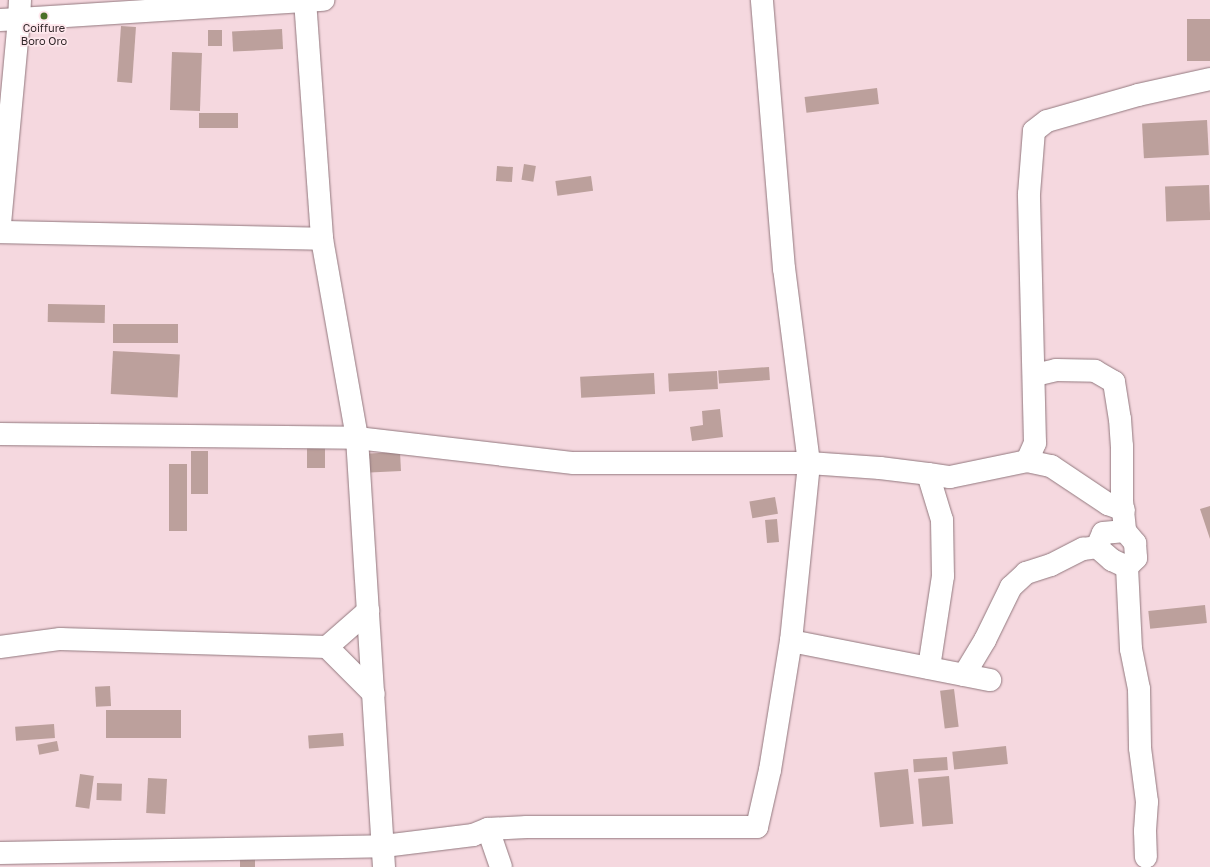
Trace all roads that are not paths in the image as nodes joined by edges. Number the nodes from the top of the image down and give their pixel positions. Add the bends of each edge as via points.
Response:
1 (762, 0) edge
2 (311, 1) edge
3 (13, 13) edge
4 (1210, 79) edge
5 (0, 222) edge
6 (0, 232) edge
7 (322, 239) junction
8 (1035, 375) junction
9 (0, 434) edge
10 (357, 438) junction
11 (1027, 461) junction
12 (809, 463) junction
13 (928, 474) junction
14 (1124, 521) junction
15 (1097, 547) junction
16 (1127, 567) junction
17 (368, 610) junction
18 (791, 641) junction
19 (0, 647) edge
20 (327, 647) junction
21 (930, 668) junction
22 (964, 674) junction
23 (990, 680) dead end
24 (374, 694) junction
25 (488, 829) junction
26 (0, 853) edge
27 (384, 857) edge
28 (1146, 857) dead end
29 (501, 867) edge

1 - 12 street via 784,269
2 - 3 street
2 - 7 street
3 - 5 street
4 - 8 street via 1138,95 1047,121 1034,131 1029,194
6 - 7 street
7 - 10 street
8 - 11 street via 1035,443
8 - 14 street via 1056,370 1095,371 1114,382 1122,446
9 - 10 street
10 - 12 street via 574,463
10 - 17 street
11 - 13 street via 950,477
11 - 14 street via 1051,466 1108,504
12 - 13 street
12 - 18 street
13 - 21 street via 942,520 943,576
14 - 15 street via 1103,533
14 - 16 street via 1135,543 1136,558
15 - 16 street via 1112,560
15 - 22 street via 1083,548 1051,565 1026,573 1011,587 985,640
16 - 28 street via 1131,649 1139,689 1140,748 1147,802
17 - 20 street
17 - 24 street
18 - 21 street
18 - 25 street via 758,827
19 - 20 street via 60,638
20 - 24 street
21 - 22 street
22 - 23 street
24 - 27 street
25 - 27 street
25 - 29 street
26 - 27 street

